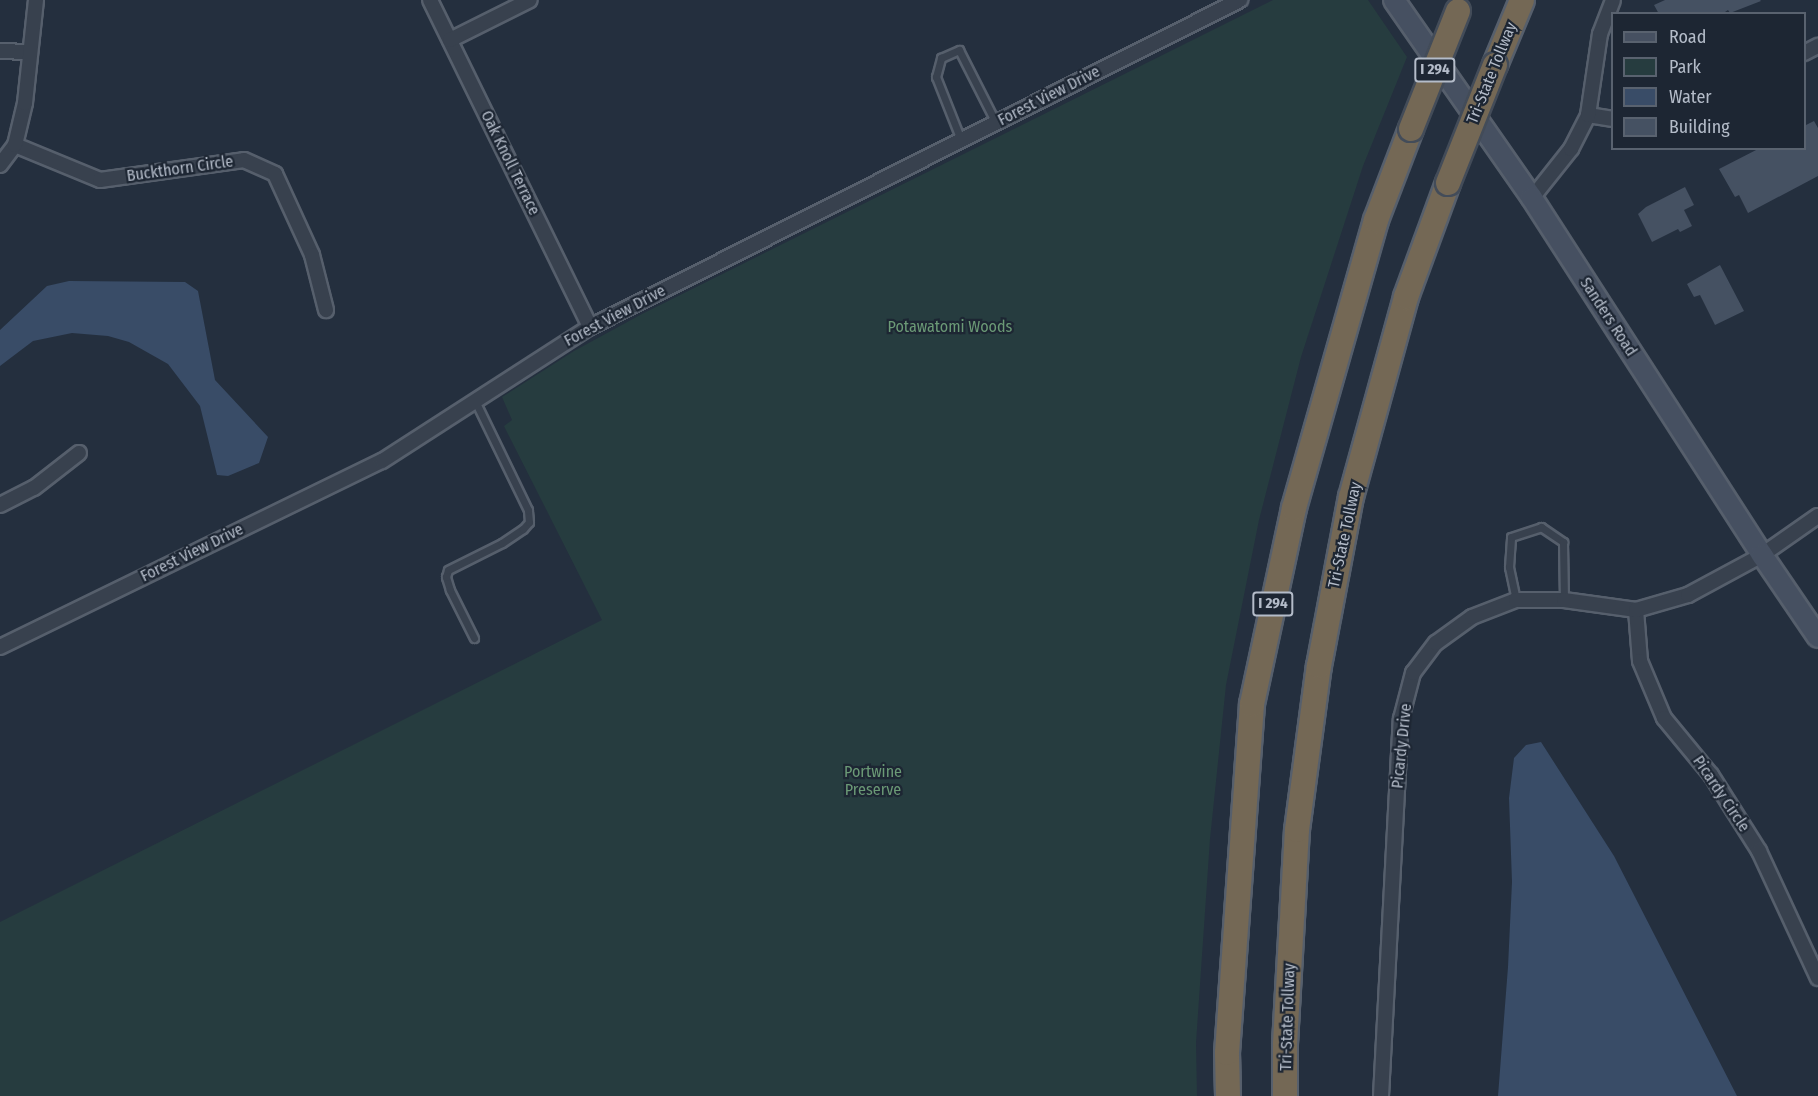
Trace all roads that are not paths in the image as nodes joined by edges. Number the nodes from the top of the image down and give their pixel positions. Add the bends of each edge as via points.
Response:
1 (25, 0) edge
2 (36, 0) edge
3 (430, 0) edge
4 (530, 0) edge
5 (1240, 0) edge
6 (1394, 0) edge
7 (1521, 0) edge
8 (1613, 0) edge
9 (1461, 6) edge
10 (450, 40) junction
11 (0, 51) edge
12 (30, 52) junction
13 (1588, 115) junction
14 (1611, 119) edge
15 (996, 123) junction
16 (961, 140) junction
17 (15, 145) junction
18 (0, 165) edge
19 (1532, 198) junction
20 (327, 310) dead end
21 (590, 327) junction
22 (475, 401) junction
23 (79, 453) dead end
24 (0, 505) edge
25 (1818, 516) edge
26 (1762, 555) junction
27 (1516, 600) junction
28 (1564, 600) junction
29 (1636, 610) junction
30 (1818, 637) edge
31 (474, 638) dead end
32 (0, 646) edge
33 (1818, 978) edge
34 (1228, 1096) edge
35 (1285, 1096) edge
36 (1381, 1096) edge

1 - 2 street
2 - 12 street
3 - 10 street, Oak Knoll Terrace
4 - 10 street
5 - 15 street, Forest View Drive
6 - 19 main road, Sanders Road
7 - 35 highway, Tri-State Tollway, bridge via 1406,297 1351,497 1318,666 1297,830
8 - 13 street via 1600,34
9 - 34 highway, I 294, bridge via 1376,220 1297,497 1252,704 1227,1053
10 - 21 street, Oak Knoll Terrace
11 - 12 street
12 - 17 street via 25,104
13 - 14 street
13 - 19 street via 1571,149
15 - 16 street, Forest View Drive
15 - 16 lane via 958,50 941,58 936,77
16 - 21 street, Forest View Drive
17 - 18 street
17 - 20 street, Buckthorn Circle via 100,180 243,160 275,174 312,255
19 - 26 main road, Sanders Road
21 - 22 street, Forest View Drive
22 - 31 lane via 528,510 529,522 502,543 448,570 450,590
22 - 32 street, Forest View Drive via 382,461
23 - 24 street via 34,488
25 - 26 street, Picardy Drive
26 - 29 street, Picardy Drive via 1688,595
26 - 30 main road, Sanders Road
27 - 28 street, Picardy Drive
27 - 28 lane via 1509,567 1511,537 1540,527 1563,542
27 - 36 street, Picardy Drive via 1472,617 1436,643 1413,673 1401,719
28 - 29 street, Picardy Drive
29 - 33 street, Picardy Circle via 1640,661 1664,718 1711,776 1759,851

